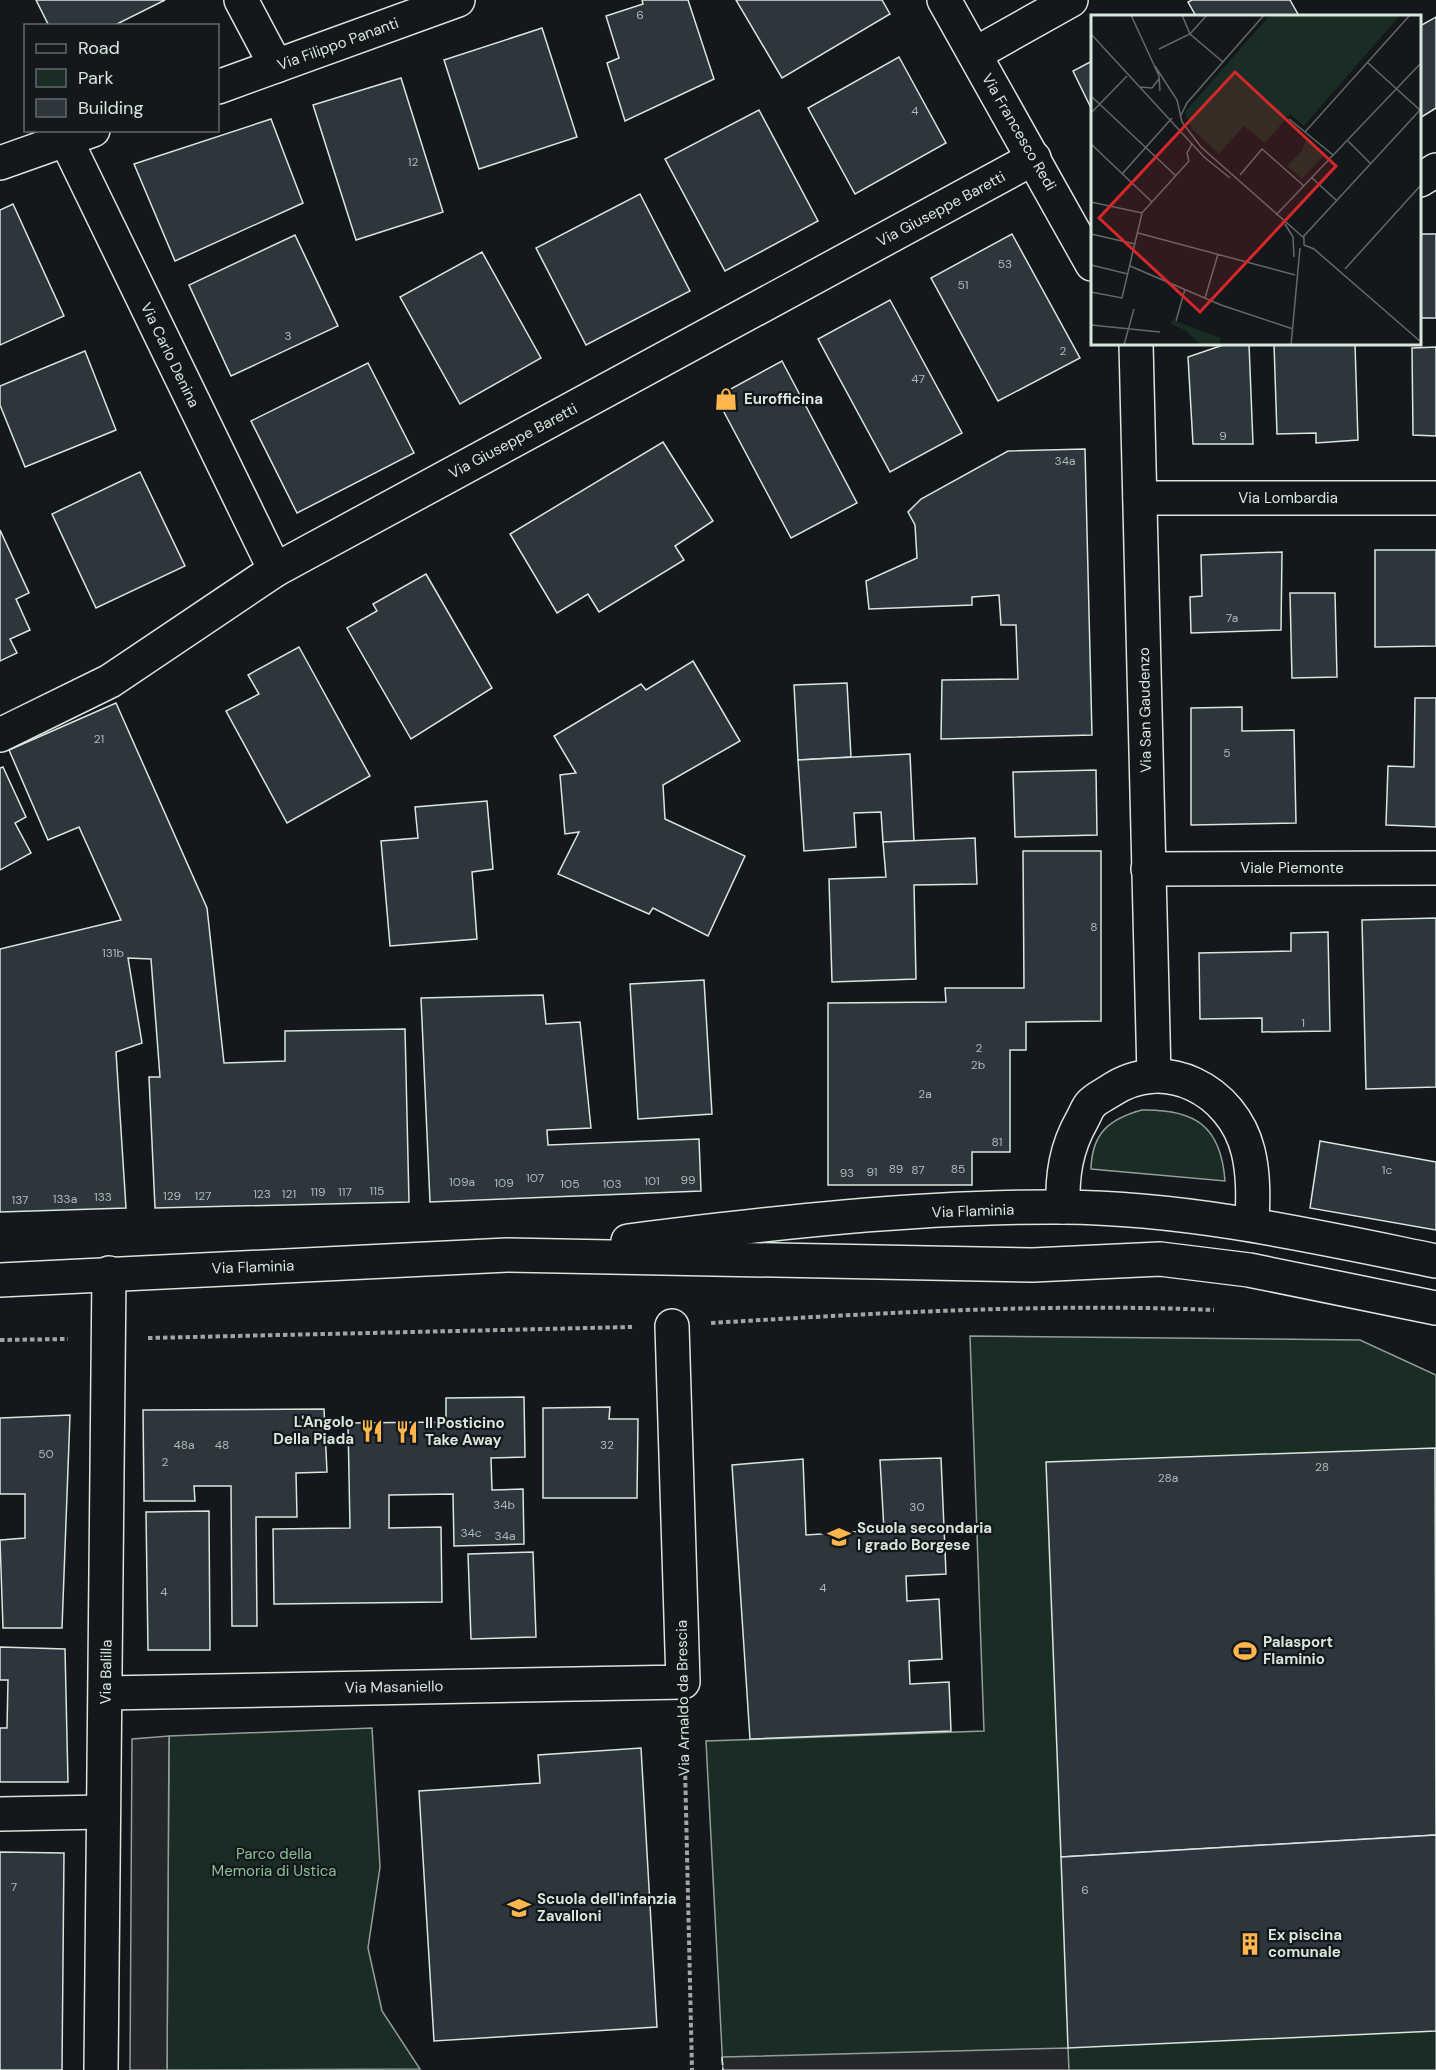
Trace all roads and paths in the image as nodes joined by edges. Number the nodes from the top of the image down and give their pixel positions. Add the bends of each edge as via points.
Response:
1 (242, 0) edge
2 (458, 0) edge
3 (944, 0) edge
4 (1071, 0) edge
5 (975, 54) junction
6 (276, 66) junction
7 (219, 87) edge
8 (80, 135) edge
9 (1034, 158) junction
10 (0, 163) edge
11 (1436, 170) edge
12 (1421, 179) edge
13 (1091, 262) edge
14 (1136, 345) edge
15 (1140, 498) junction
16 (1436, 498) edge
17 (275, 570) junction
18 (0, 735) edge
19 (1436, 868) edge
20 (1148, 869) junction
21 (1154, 1076) junction
22 (1063, 1207) junction
23 (1252, 1224) junction
24 (507, 1255) junction
25 (1436, 1261) edge
26 (109, 1273) junction
27 (0, 1280) edge
28 (1436, 1308) edge
29 (1216, 1310) dead end
30 (672, 1326) junction
31 (0, 1340) edge
32 (108, 1340) junction
33 (683, 1682) junction
34 (106, 1693) junction
35 (103, 1812) junction
36 (0, 1814) edge
37 (101, 2070) edge
38 (692, 2070) edge

1 - 6 street
2 - 6 street, Via Filippo Pananti
3 - 5 street, Via Francesco Redi
4 - 5 street
5 - 9 street, Via Francesco Redi
6 - 7 street, Via Filippo Pananti
8 - 10 street
8 - 17 street, Via Carlo Denina
9 - 13 street, Via Francesco Redi
9 - 17 street, Via Giuseppe Baretti
11 - 12 street
14 - 15 street, Via San Gaudenzo
15 - 16 street, Via Lombardia
15 - 20 street, Via San Gaudenzo
17 - 18 street, Via Giuseppe Baretti via 110,681
19 - 20 street, Viale Piemonte
20 - 21 street, Via San Gaudenzo
21 - 22 street via 1124,1081 1091,1104 1069,1143 1062,1180
21 - 23 street via 1204,1087 1232,1118 1248,1150 1254,1191
22 - 23 street, Via Flaminia
22 - 24 street, Via Flaminia via 834,1216
23 - 25 street, Via Flaminia
24 - 26 street, Via Flaminia
24 - 28 street, Via Flaminia via 1032,1265 1160,1259 1249,1270
26 - 27 street, Via Flaminia
26 - 32 street, Via Balilla
29 - 30 path via 1161,1307 873,1313
30 - 32 path
30 - 33 street, Via Arnaldo da Brescia
31 - 32 path
32 - 34 street, Via Balilla
33 - 34 street, Via Masaniello
33 - 38 path, Via Arnaldo da Brescia
34 - 35 street, Via Balilla
35 - 36 street
35 - 37 street, Via Balilla

